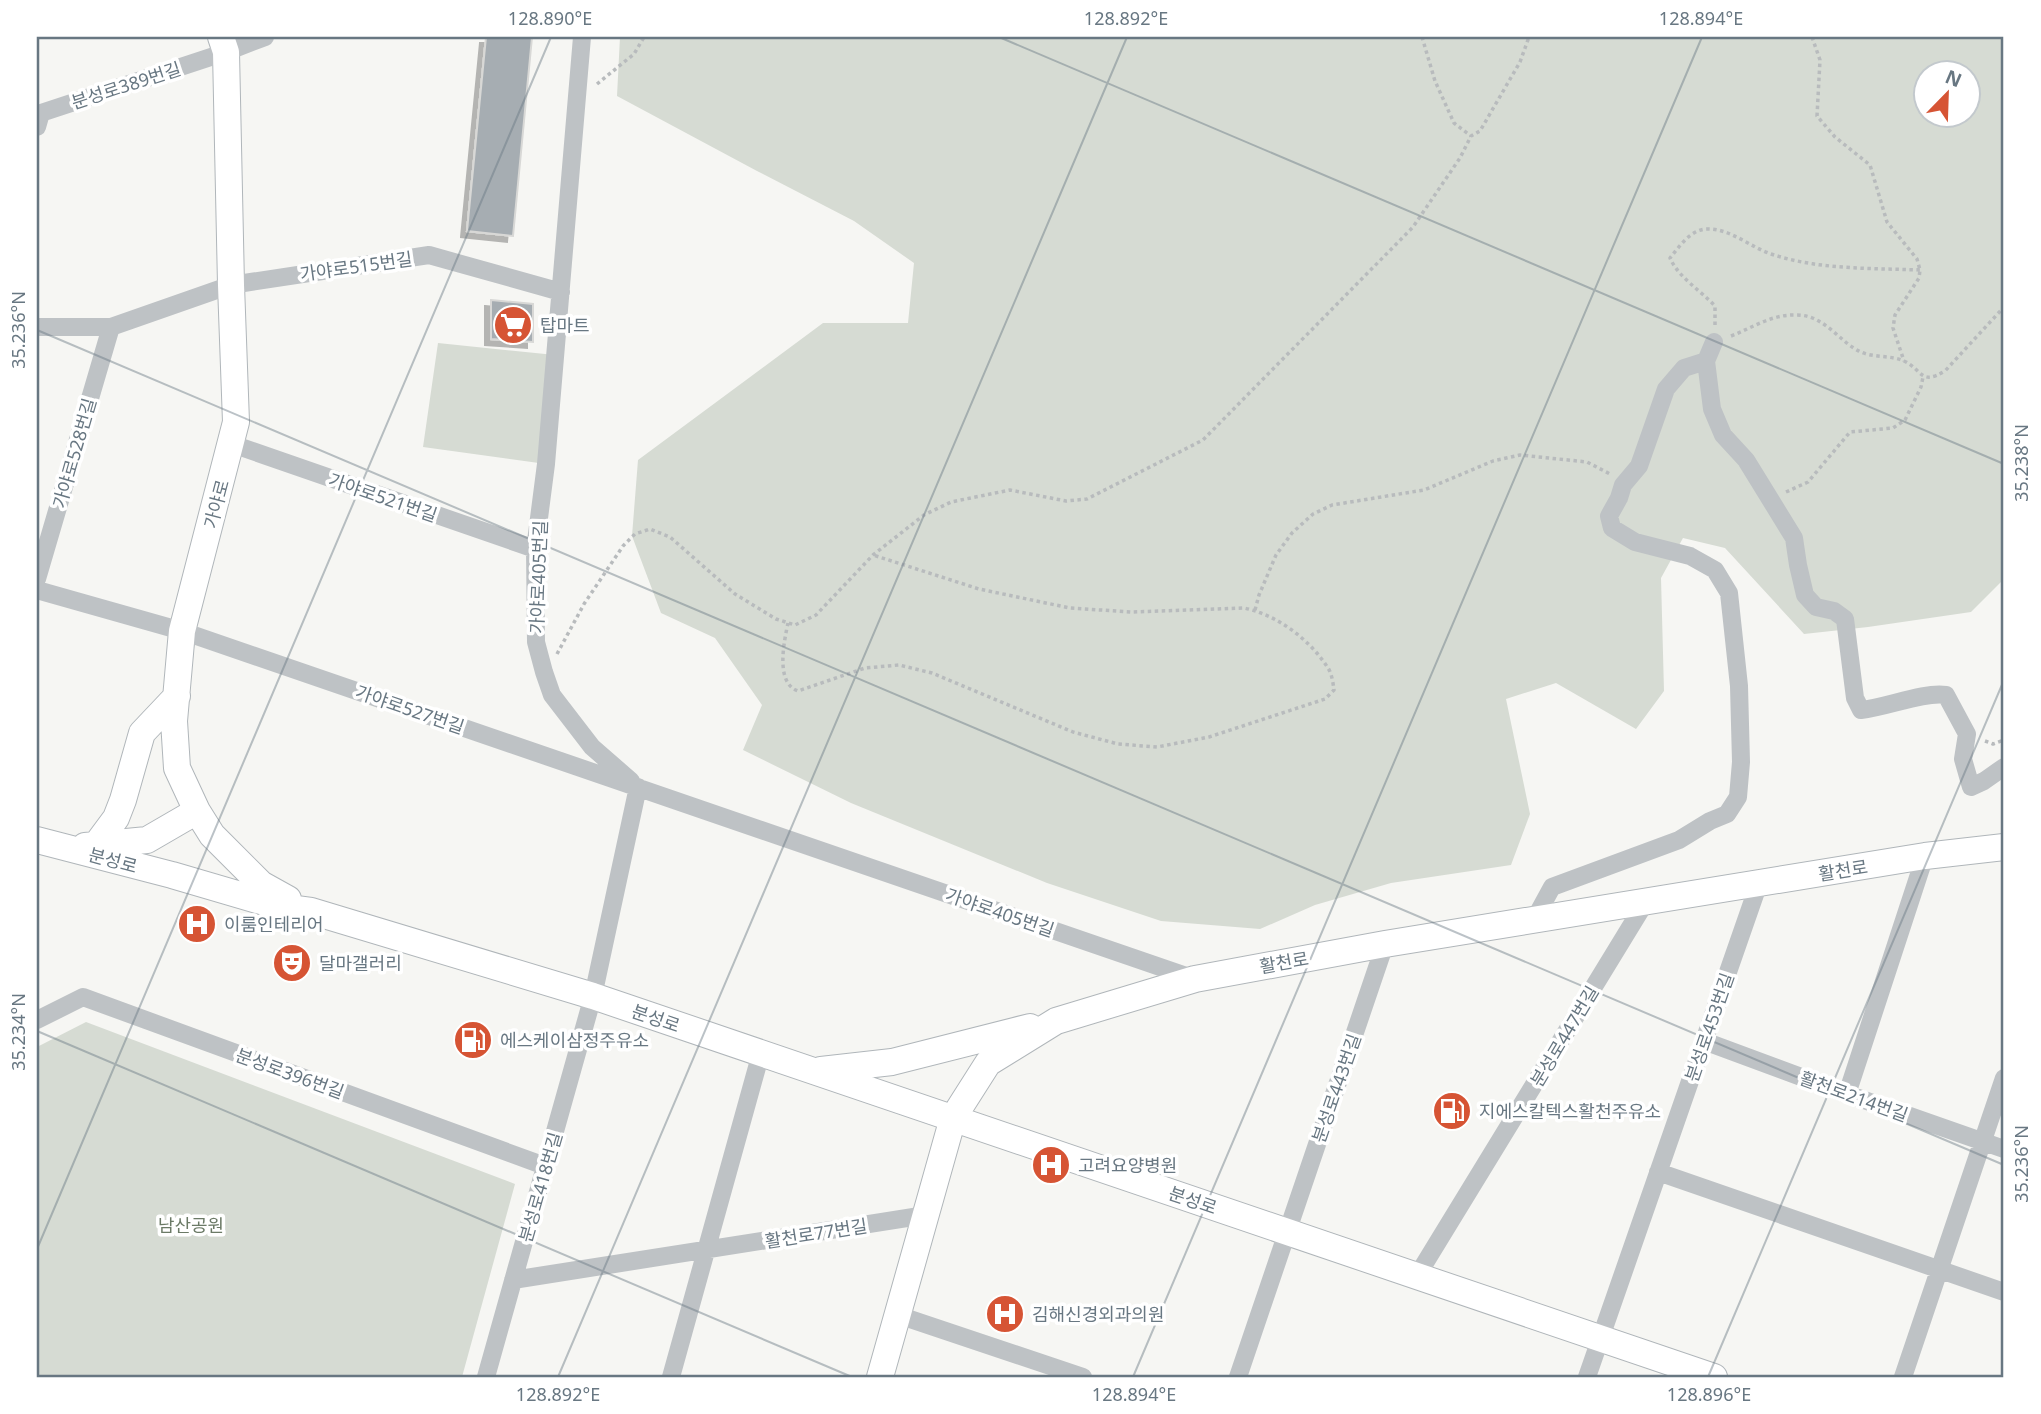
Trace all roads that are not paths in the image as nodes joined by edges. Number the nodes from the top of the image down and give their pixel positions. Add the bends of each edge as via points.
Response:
1 (265, 37) edge
2 (582, 37) edge
3 (224, 44) edge
4 (38, 113) edge
5 (231, 285) junction
6 (561, 292) junction
7 (37, 327) edge
8 (111, 327) junction
9 (1714, 342) road end
10 (1706, 360) junction
11 (232, 444) junction
12 (535, 549) junction
13 (37, 579) edge
14 (37, 590) edge
15 (182, 631) junction
16 (177, 696) junction
17 (2004, 767) edge
18 (638, 787) junction
19 (197, 811) junction
20 (37, 840) edge
21 (96, 845) junction
22 (66, 847) junction
23 (2004, 847) edge
24 (1925, 856) junction
25 (1759, 883) junction
26 (1645, 903) junction
27 (311, 912) junction
28 (1534, 920) junction
29 (1385, 944) junction
30 (1195, 979) junction
31 (593, 996) junction
32 (37, 1020) edge
33 (1056, 1021) junction
34 (1704, 1041) junction
35 (761, 1053) junction
36 (813, 1071) junction
37 (2004, 1078) edge
38 (1847, 1094) junction
39 (953, 1118) junction
40 (1983, 1142) junction
41 (2004, 1149) edge
42 (545, 1166) junction
43 (1658, 1172) junction
44 (926, 1215) junction
45 (1286, 1232) junction
46 (706, 1250) junction
47 (1940, 1269) junction
48 (1417, 1276) junction
49 (513, 1280) junction
50 (2004, 1292) edge
51 (898, 1315) junction
52 (1600, 1338) junction
53 (491, 1376) edge
54 (671, 1377) edge
55 (880, 1377) edge
56 (1083, 1377) edge
57 (1238, 1377) edge
58 (1587, 1377) edge
59 (1714, 1377) edge
60 (1903, 1377) edge

1 - 3 street, 분성로389번길
2 - 6 street, 가야로405번길
3 - 4 street, 분성로389번길
3 - 5 main road, 가야로
5 - 6 street, 가야로515번길 via 429,255
5 - 8 street, 가야로515번길
5 - 11 main road, 가야로 via 236,422
6 - 12 street, 가야로405번길
7 - 8 street, 가야로515번길
8 - 13 street, 가야로528번길
9 - 10 street
10 - 17 street via 1712,409 1723,435 1746,460 1794,538 1805,595 1816,607 1845,619 1855,698 1861,710 1934,693 1946,695 1967,734 1964,759 1971,787
10 - 28 street via 1684,368 1666,389 1639,466 1623,485 1609,516 1612,528 1635,542 1690,556 1714,570 1728,593 1739,686 1738,797 1727,814 1679,840 1552,887
11 - 12 street, 가야로521번길
11 - 15 main road, 가야로
12 - 18 street, 가야로405번길 via 536,642 552,695 593,747
14 - 15 street
15 - 16 main road, 가야로
15 - 18 street, 가야로527번길
16 - 19 main road, 가야로 via 177,768
16 - 21 main road via 142,733 116,818
18 - 30 street, 가야로405번길
18 - 31 street
19 - 21 main road via 147,840
19 - 27 main road, 가야로 via 212,835 261,884
20 - 22 main road, 분성로
21 - 22 main road
22 - 27 main road, 분성로
23 - 24 main road, 활천로
24 - 25 main road, 활천로
24 - 38 street
25 - 26 main road, 활천로
25 - 34 street, 분성로453번길
26 - 28 main road, 활천로
26 - 48 street, 분성로447번길
27 - 31 main road, 분성로
28 - 29 main road, 활천로
29 - 30 main road, 활천로
29 - 45 street, 분성로443번길
30 - 33 main road, 활천로
31 - 35 main road, 분성로
31 - 42 street, 분성로418번길
32 - 42 street, 분성로396번길 via 83,997
33 - 36 main road via 892,1062
33 - 39 main road, 활천로 via 988,1063
34 - 38 street, 활천로214번길
34 - 43 street, 분성로453번길
35 - 36 main road, 분성로
35 - 46 street
36 - 39 main road, 분성로
37 - 40 street
38 - 40 street, 활천로214번길
39 - 44 main road, 활천로
39 - 45 main road, 분성로
40 - 41 street, 활천로214번길
40 - 47 street
42 - 49 street, 분성로418번길
43 - 47 street
43 - 52 street, 분성로453번길
44 - 46 street, 활천로77번길
44 - 51 main road, 활천로
45 - 48 main road, 분성로
45 - 57 street, 분성로443번길
46 - 49 street, 활천로77번길
46 - 54 street
47 - 50 street
47 - 60 street
48 - 52 main road, 분성로
49 - 53 street, 분성로418번길
51 - 55 main road, 활천로
51 - 56 street
52 - 58 street, 분성로453번길
52 - 59 main road, 분성로

